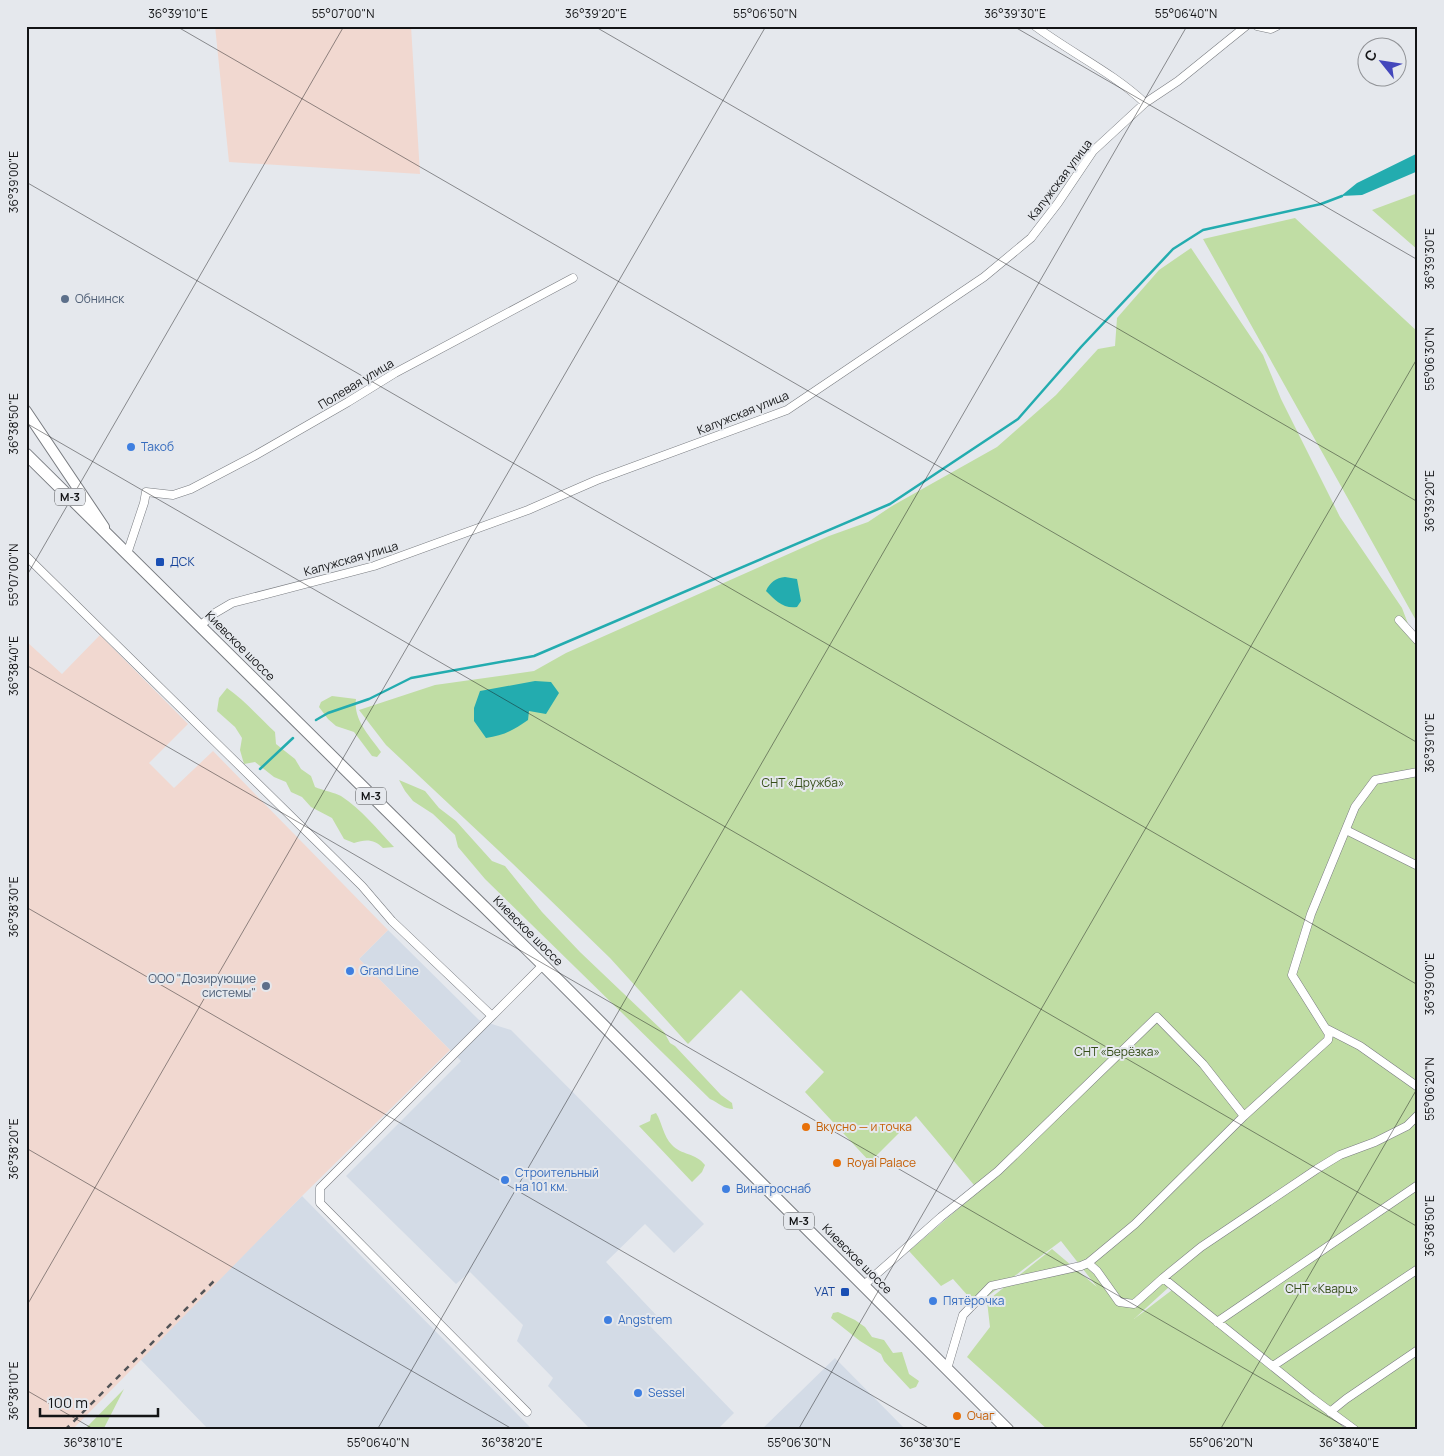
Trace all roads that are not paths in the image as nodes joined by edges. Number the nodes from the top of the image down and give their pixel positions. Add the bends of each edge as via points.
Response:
1 (1035, 26) edge
2 (1246, 26) edge
3 (1260, 26) edge
4 (1277, 26) edge
5 (1145, 103) junction
6 (573, 278) dead end
7 (26, 411) edge
8 (26, 454) edge
9 (113, 540) junction
10 (128, 554) junction
11 (26, 556) edge
12 (1399, 620) dead end
13 (200, 626) junction
14 (1418, 641) edge
15 (1418, 772) edge
16 (1346, 830) junction
17 (1418, 866) edge
18 (542, 965) junction
19 (492, 1016) junction
20 (1326, 1028) junction
21 (1418, 1086) edge
22 (1418, 1115) edge
23 (1244, 1116) junction
24 (1418, 1185) edge
25 (1088, 1263) junction
26 (1418, 1269) edge
27 (1163, 1278) junction
28 (864, 1285) junction
29 (1216, 1322) junction
30 (1418, 1350) edge
31 (1273, 1366) junction
32 (947, 1369) junction
33 (527, 1412) dead end
34 (1330, 1412) junction
35 (1008, 1430) edge
36 (1355, 1430) edge

1 - 5 street via 1128,87
2 - 5 street, Калужская улица via 1178,81
3 - 4 street via 1271,29
5 - 13 street, Калужская улица via 1093,151 1031,238 984,277 788,410 374,566 232,603
6 - 10 street, Полевая улица via 395,373 191,489 173,495 146,492
7 - 9 main road
8 - 9 highway, Киевское шоссе / М-3
9 - 10 highway, Киевское шоссе / М-3
10 - 13 highway, Киевское шоссе / М-3
11 - 19 street via 362,886 392,921
12 - 14 street
13 - 18 highway, Киевское шоссе / М-3
15 - 16 street via 1375,780 1355,807
16 - 17 street
16 - 20 street via 1311,914 1292,976
18 - 19 street
18 - 28 highway, Киевское шоссе / М-3
19 - 33 street via 320,1188 320,1203
20 - 21 street via 1360,1046
20 - 23 street via 1330,1034 1328,1040
22 - 27 street via 1407,1126 1340,1155 1317,1169 1201,1247
23 - 25 street via 1136,1224
23 - 28 street via 1203,1064 1157,1017 998,1171
24 - 29 street
25 - 27 street via 1119,1302 1134,1304
25 - 32 street via 991,1286 963,1315
26 - 31 street
27 - 29 street
28 - 32 highway, Киевское шоссе / М-3
29 - 31 street
30 - 34 street
31 - 34 street
32 - 35 highway, Киевское шоссе / М-3
34 - 36 street

